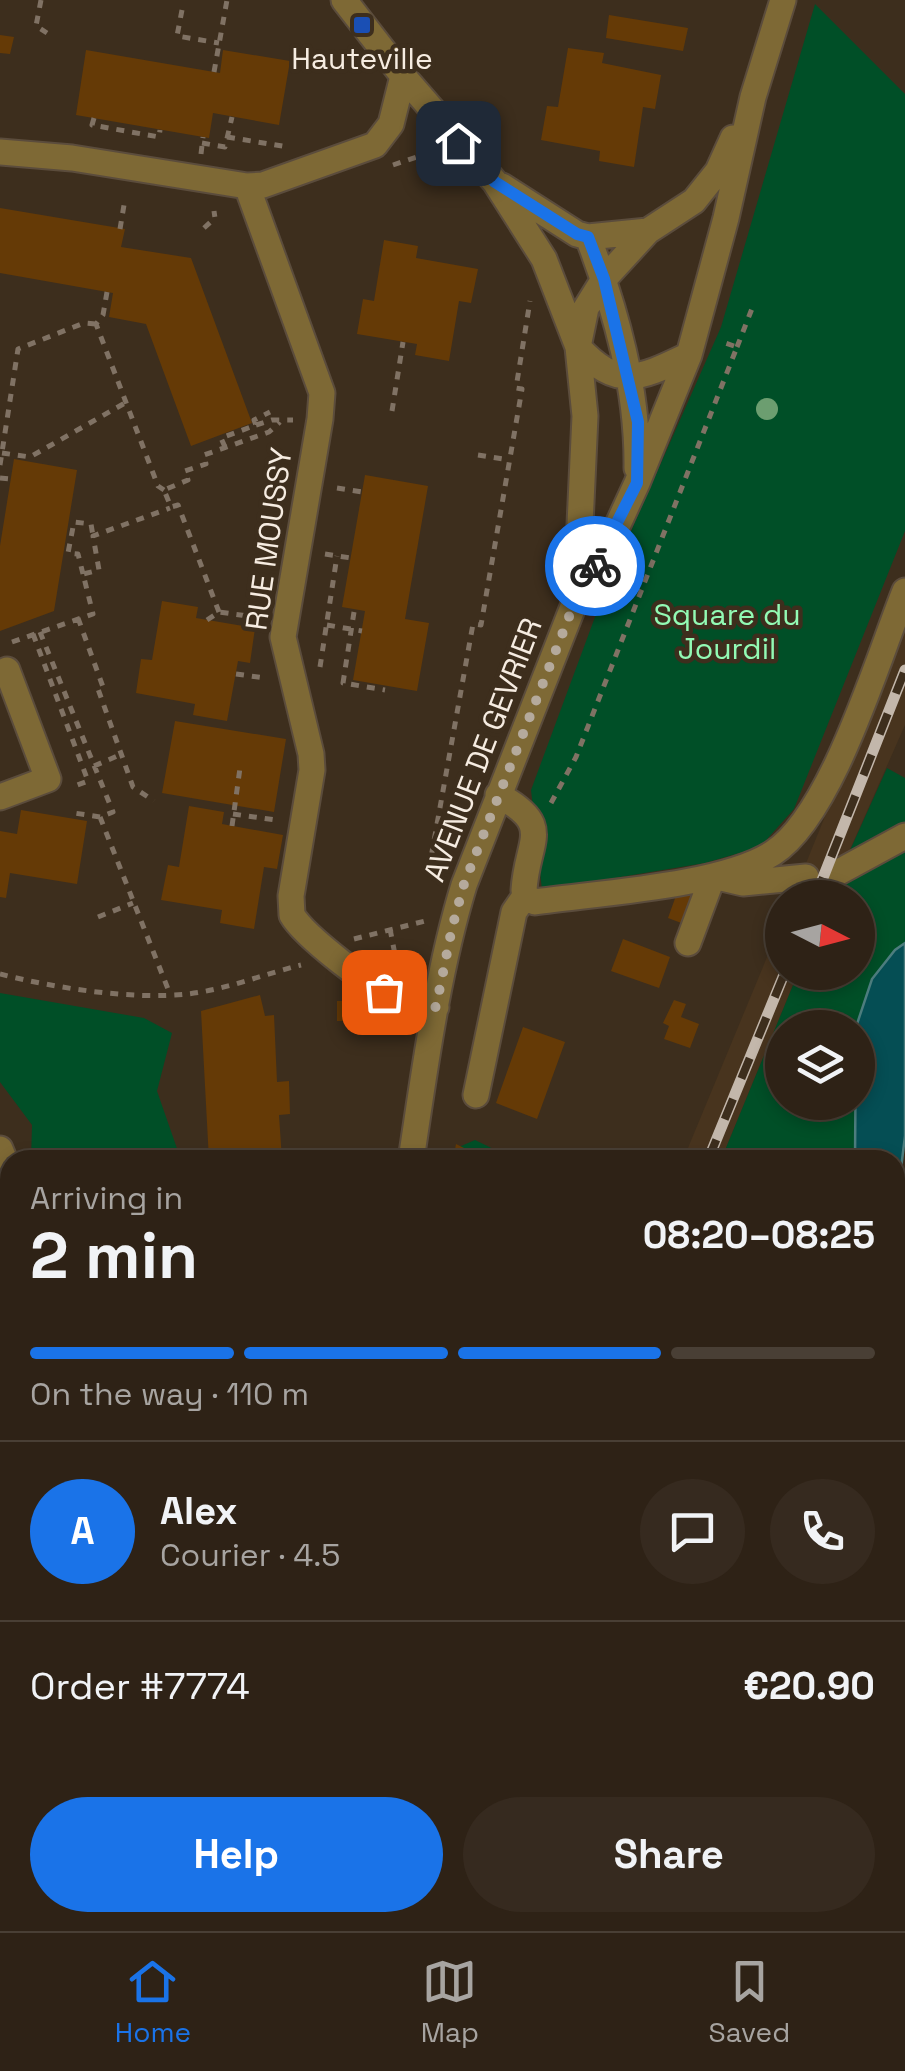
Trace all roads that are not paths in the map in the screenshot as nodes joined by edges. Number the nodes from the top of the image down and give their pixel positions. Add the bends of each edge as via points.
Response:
1 (344, 0) edge
2 (783, 1) edge
3 (403, 76) junction
4 (753, 98) junction
5 (0, 152) edge
6 (495, 182) junction
7 (246, 186) junction
8 (648, 231) junction
9 (588, 237) junction
10 (604, 279) junction
11 (692, 344) junction
12 (578, 347) junction
13 (629, 376) junction
14 (637, 483) junction
15 (905, 591) edge
16 (576, 599) junction
17 (0, 673) edge
18 (498, 795) junction
19 (0, 797) edge
20 (905, 836) edge
21 (837, 873) dead end
22 (714, 876) junction
23 (806, 876) dead end
24 (525, 896) junction
25 (688, 943) dead end
26 (436, 1007) junction
27 (476, 1096) dead end
28 (414, 1150) edge

1 - 3 street, AVENUE DE GEVRIER
2 - 4 street, AVENUE DE GEVRIER
3 - 6 street, AVENUE DE GEVRIER
3 - 7 street via 391,124 375,145
4 - 8 street, AVENUE DE GEVRIER via 718,171 694,201
4 - 11 street, AVENUE DE GEVRIER
5 - 7 street
6 - 9 street, AVENUE DE GEVRIER
6 - 12 street, AVENUE DE GEVRIER via 544,259
7 - 26 street, RUE MOUSSY via 322,393 284,621 312,770 290,906 297,923 396,998
8 - 9 street, AVENUE DE GEVRIER
8 - 10 street, AVENUE DE GEVRIER
9 - 10 street, AVENUE DE GEVRIER
10 - 12 street, AVENUE DE GEVRIER via 586,308
10 - 13 street, AVENUE DE GEVRIER
11 - 13 street via 647,376
11 - 14 street, AVENUE DE GEVRIER
12 - 13 street via 599,370
12 - 16 street, AVENUE DE GEVRIER via 585,416
13 - 14 street, AVENUE DE GEVRIER via 638,422
14 - 16 street, AVENUE DE GEVRIER
15 - 22 street via 828,786 808,820 773,853
16 - 18 street, AVENUE DE GEVRIER
17 - 19 street via 7,670 48,779
18 - 24 street via 529,815 534,833
18 - 26 street, AVENUE DE GEVRIER via 452,928
20 - 21 street
22 - 23 street via 743,883
22 - 24 street via 535,902
22 - 25 street
24 - 27 street via 514,912
26 - 28 street, AVENUE DE GEVRIER

